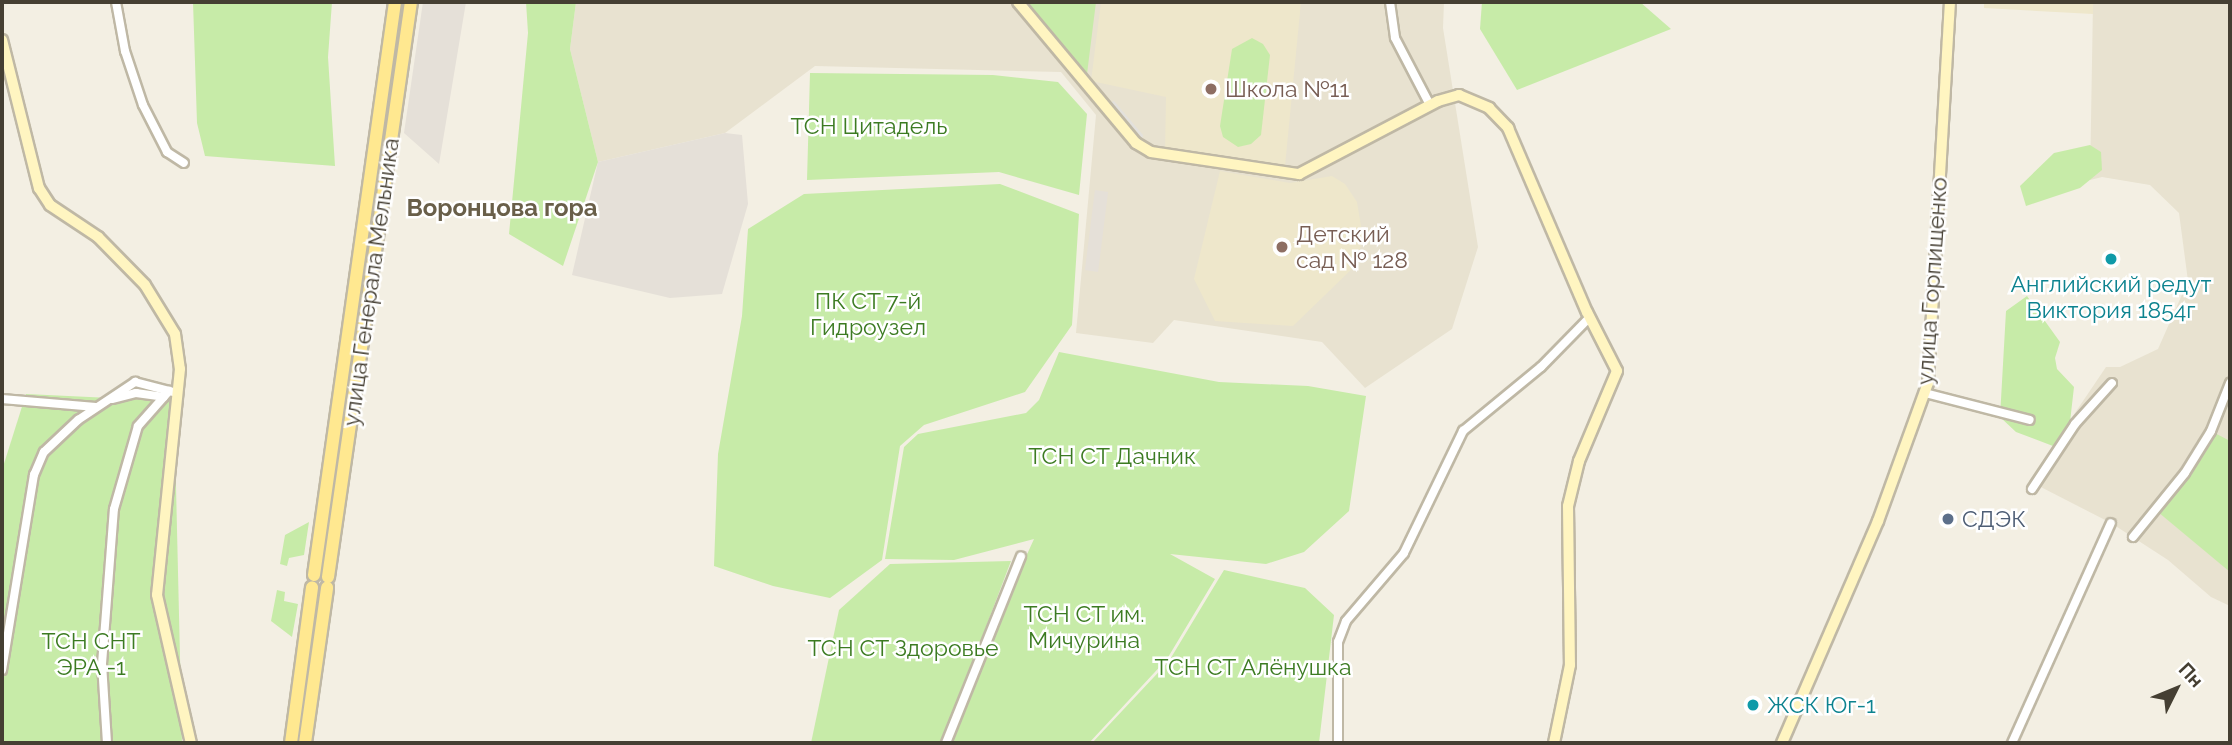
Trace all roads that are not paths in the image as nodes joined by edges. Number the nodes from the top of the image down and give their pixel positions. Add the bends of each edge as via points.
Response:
1 (116, 2) edge
2 (395, 2) edge
3 (411, 2) edge
4 (1018, 2) edge
5 (1390, 2) edge
6 (1950, 2) edge
7 (2, 40) edge
8 (1430, 105) junction
9 (184, 163) dead end
10 (372, 170) junction
11 (387, 173) junction
12 (1590, 317) junction
13 (2112, 383) dead end
14 (2230, 383) edge
15 (1924, 393) junction
16 (170, 394) junction
17 (2, 399) edge
18 (106, 400) junction
19 (96, 407) junction
20 (2030, 420) dead end
21 (2032, 489) dead end
22 (2111, 523) dead end
23 (2133, 537) dead end
24 (1021, 556) dead end
25 (316, 560) junction
26 (330, 562) junction
27 (312, 587) junction
28 (327, 589) junction
29 (2, 670) edge
30 (107, 743) edge
31 (191, 743) edge
32 (290, 743) edge
33 (305, 743) edge
34 (946, 743) edge
35 (1338, 743) edge
36 (1554, 743) edge
37 (1782, 743) edge
38 (2012, 743) edge

1 - 9 street via 125,51 143,105 167,152
2 - 10 main road, улица Генерала Мельника
3 - 11 main road, улица Генерала Мельника
4 - 8 main road via 1136,143 1152,152 1299,174
5 - 8 street via 1395,38
6 - 15 main road, улица Горпищенко
7 - 16 main road via 38,188 50,205 120,258 162,310 179,352
8 - 12 main road via 1465,96 1489,108 1508,128
10 - 11 main road
10 - 25 main road, улица Генерала Мельника
11 - 26 main road, улица Генерала Мельника
12 - 35 street via 1541,367 1463,431 1404,553 1346,621 1338,642
12 - 36 main road via 1617,377 1579,461 1568,506 1570,665
13 - 21 street via 2075,424
14 - 23 street via 2211,431 2185,474
15 - 20 street
15 - 37 main road, улица Горпищенко via 1878,521
16 - 18 street via 136,393
16 - 18 street via 142,381
16 - 30 street via 138,426 112,521 102,664
16 - 31 main road via 156,595
17 - 19 street
18 - 19 street
19 - 29 street via 51,444 34,475
22 - 38 street
24 - 34 street
25 - 26 main road via 322,567
25 - 27 main road, улица Генерала Мельника
26 - 28 main road, улица Генерала Мельника
27 - 28 main road via 318,596
27 - 32 main road, улица Генерала Мельника
28 - 33 main road, улица Генерала Мельника

